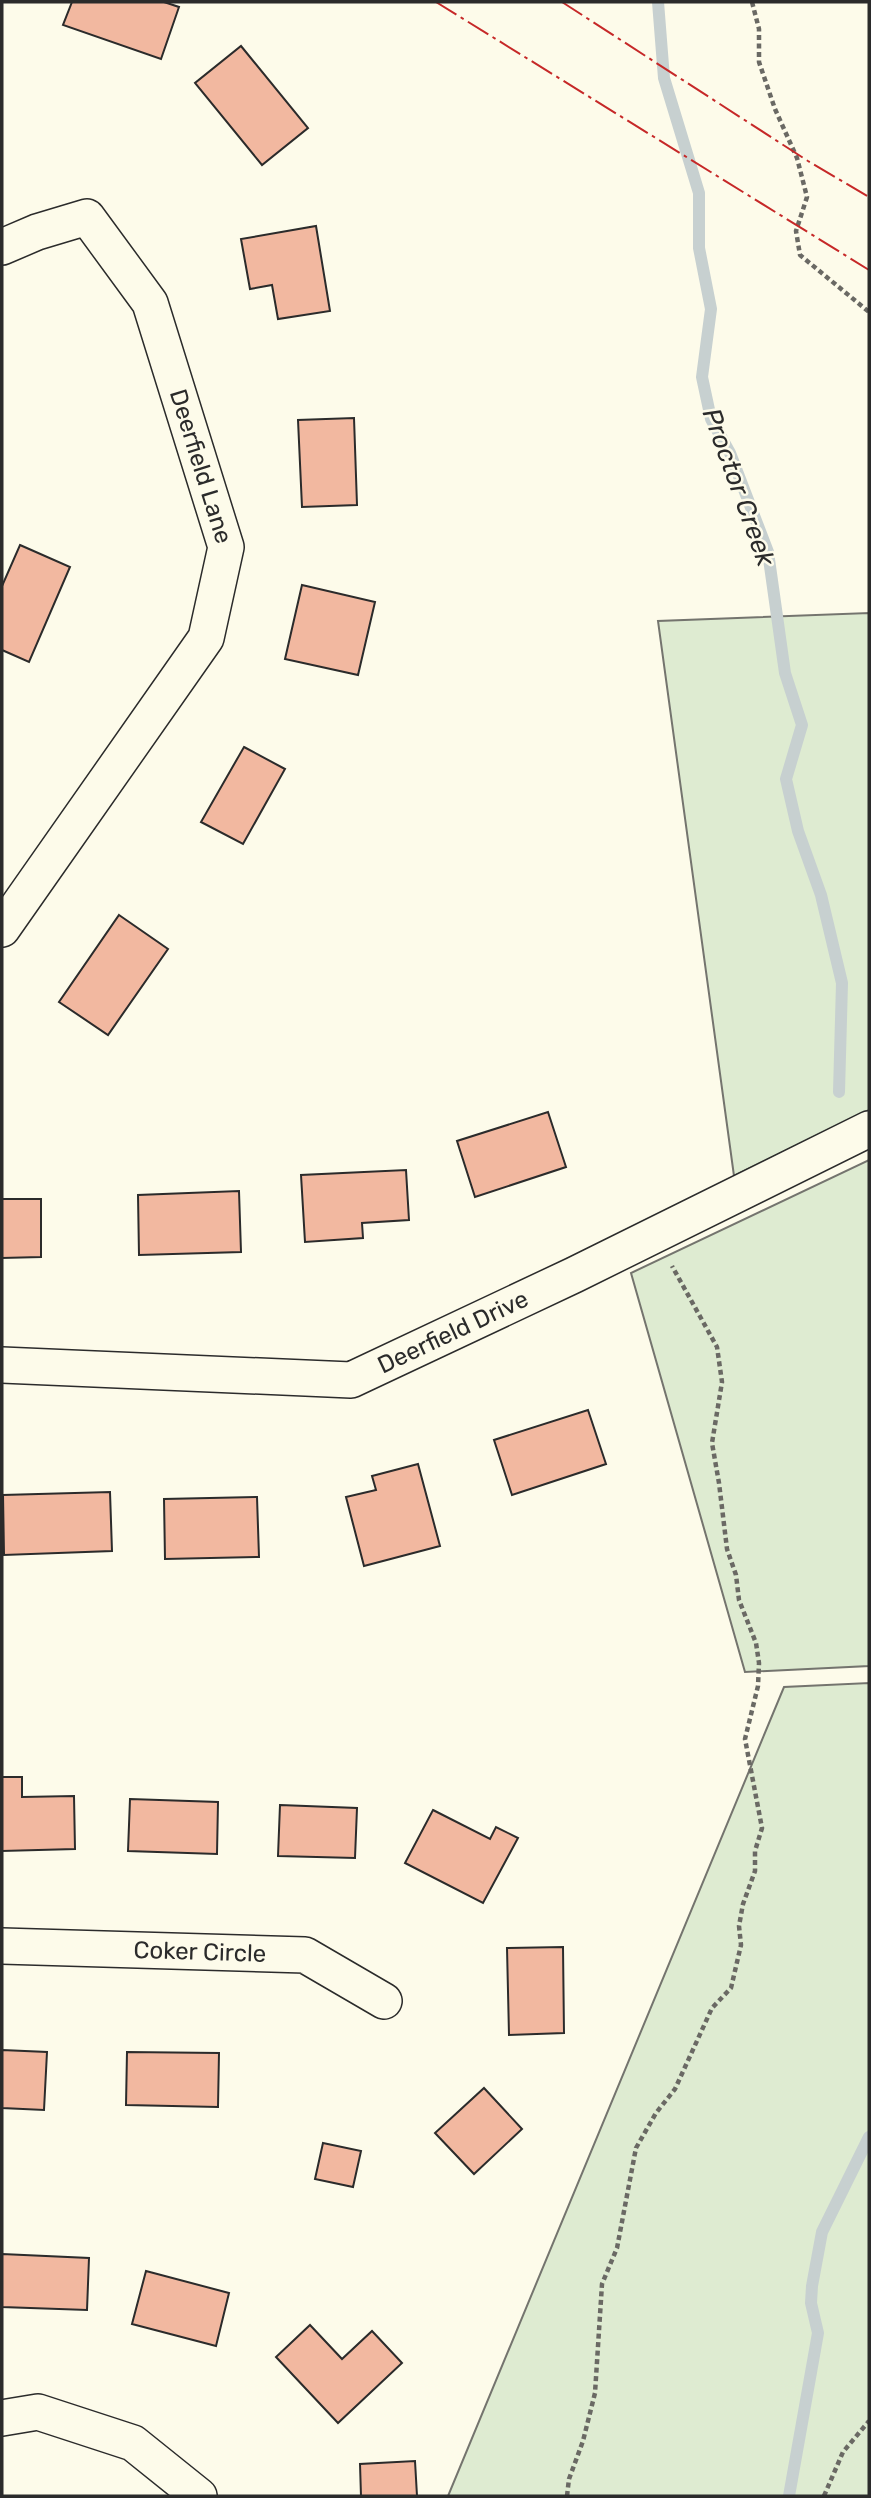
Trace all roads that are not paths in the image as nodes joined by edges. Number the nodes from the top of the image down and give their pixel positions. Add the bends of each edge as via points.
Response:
1 (2, 247) edge
2 (2, 929) edge
3 (869, 1129) edge
4 (2, 1365) edge
5 (2, 1946) edge
6 (384, 2001) dead end
7 (2, 2418) edge
8 (199, 2496) edge

1 - 2 street, Deerfield Lane via 87,217 150,303 226,547 206,638
3 - 4 street, Deerfield Drive via 351,1380
5 - 6 street, Coker Circle via 305,1955
7 - 8 street via 38,2412 133,2443

